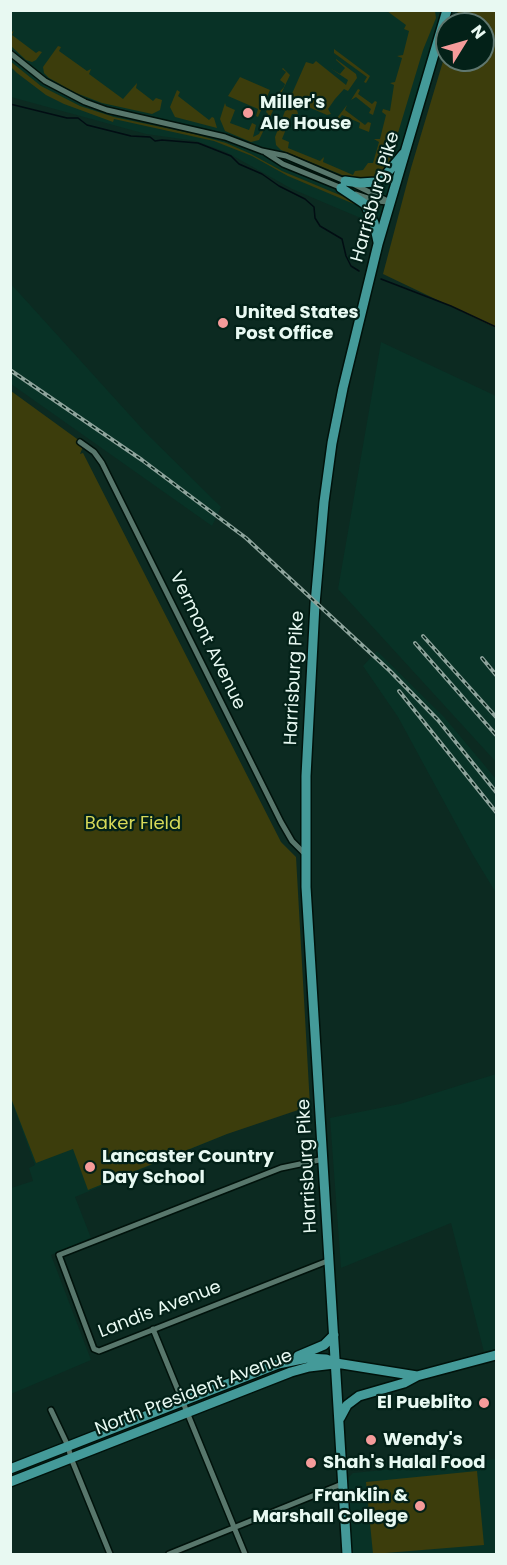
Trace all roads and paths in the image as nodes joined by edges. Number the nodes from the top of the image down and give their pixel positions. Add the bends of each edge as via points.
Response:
1 (447, 10) edge
2 (10, 53) edge
3 (406, 150) junction
4 (343, 184) junction
5 (390, 202) junction
6 (378, 244) junction
7 (80, 442) dead end
8 (306, 855) junction
9 (324, 1159) junction
10 (330, 1260) junction
11 (153, 1329) junction
12 (334, 1335) junction
13 (496, 1355) edge
14 (278, 1364) junction
15 (336, 1364) junction
16 (417, 1376) junction
17 (182, 1401) junction
18 (51, 1410) dead end
19 (187, 1413) junction
20 (339, 1421) junction
21 (68, 1446) junction
22 (70, 1458) junction
23 (10, 1469) edge
24 (10, 1482) edge
25 (342, 1484) junction
26 (234, 1528) junction
27 (110, 1554) edge
28 (169, 1554) edge
29 (245, 1554) edge
30 (347, 1554) edge

1 - 3 main road, Harrisburg Pike
2 - 4 street via 45,81 85,102 286,156
3 - 4 main road via 380,180
3 - 5 main road, Harrisburg Pike
4 - 5 street via 377,201
4 - 6 main road via 365,204
5 - 6 main road, Harrisburg Pike
6 - 8 main road, Harrisburg Pike via 342,396 324,502 308,721
7 - 8 street, Vermont Avenue via 102,463 281,822
8 - 9 main road, Harrisburg Pike
9 - 10 main road, Harrisburg Pike
9 - 11 street, Landis Avenue via 281,1168 58,1255 96,1350
10 - 11 street, Landis Avenue
10 - 12 main road, Harrisburg Pike
11 - 17 street
12 - 14 main road via 324,1345
12 - 15 main road, Harrisburg Pike
13 - 16 main road
14 - 15 main road, North President Avenue via 314,1358
14 - 17 main road, North President Avenue
15 - 16 main road
15 - 19 main road, North President Avenue via 291,1372
15 - 20 main road, Harrisburg Pike
16 - 20 main road via 355,1399 344,1409
17 - 19 street
17 - 21 main road, North President Avenue
18 - 21 street
19 - 22 main road, North President Avenue
19 - 26 street
20 - 25 main road, Harrisburg Pike
21 - 22 street
21 - 23 main road, North President Avenue
22 - 24 main road, North President Avenue
22 - 27 street
25 - 26 street
25 - 30 main road, Harrisburg Pike
26 - 28 street
26 - 29 street

